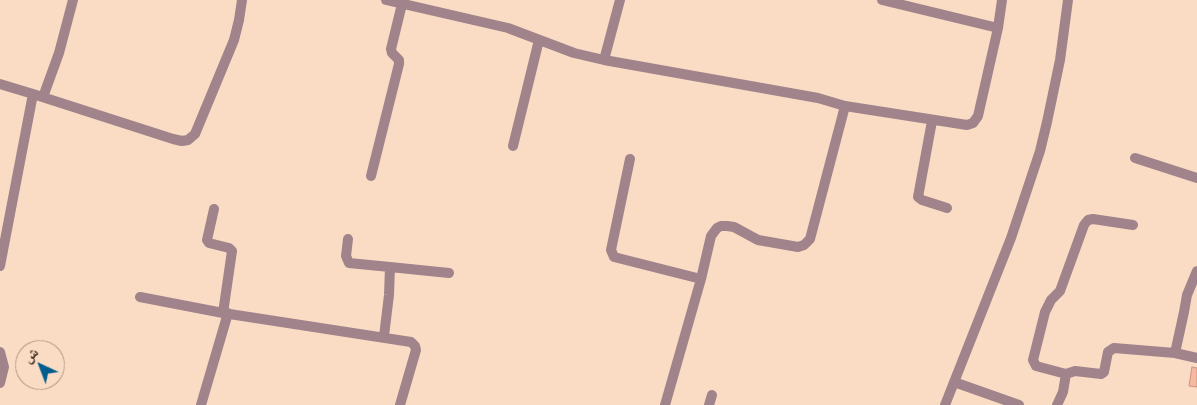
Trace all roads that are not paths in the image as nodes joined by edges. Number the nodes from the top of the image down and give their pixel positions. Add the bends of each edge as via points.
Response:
1 (73, 0) edge
2 (242, 0) edge
3 (386, 0) edge
4 (620, 0) edge
5 (882, 0) edge
6 (1002, 0) edge
7 (1068, 0) edge
8 (402, 4) junction
9 (998, 28) junction
10 (539, 40) junction
11 (604, 60) junction
12 (0, 84) edge
13 (38, 95) junction
14 (846, 106) junction
15 (932, 121) junction
16 (514, 146) dead end
17 (1135, 158) dead end
18 (630, 159) dead end
19 (371, 176) dead end
20 (1197, 178) edge
21 (947, 208) dead end
22 (214, 209) dead end
23 (1133, 225) dead end
24 (348, 239) dead end
25 (0, 266) edge
26 (390, 267) junction
27 (1197, 271) edge
28 (449, 273) dead end
29 (701, 279) junction
30 (140, 297) dead end
31 (226, 313) junction
32 (384, 336) junction
33 (0, 352) edge
34 (1175, 353) junction
35 (1197, 358) edge
36 (1066, 374) junction
37 (954, 382) junction
38 (0, 383) edge
39 (201, 405) edge
40 (400, 405) edge
41 (665, 405) edge
42 (945, 405) edge
43 (1019, 405) edge
44 (1057, 405) edge

1 - 13 street via 59,53
2 - 13 street via 234,40 195,134 188,140 182,142
3 - 8 street
4 - 11 street
5 - 9 street
6 - 9 street
7 - 37 street via 1060,60 1040,151
8 - 10 street via 508,28
8 - 19 street via 391,49 399,64
9 - 15 street via 978,116 967,125
10 - 11 street
10 - 16 street
11 - 14 street via 818,98
12 - 13 street
13 - 25 street
14 - 15 street
14 - 29 street via 810,239 798,247 758,240 734,227 721,226 710,236
15 - 21 street via 918,196
17 - 20 street
18 - 29 street via 612,250 614,257
22 - 31 street via 207,240 232,251
23 - 36 street via 1093,218 1088,220 1060,291 1047,306 1033,360 1036,366
24 - 26 street via 346,256 349,263
26 - 28 street
26 - 32 street
27 - 34 street via 1186,295
29 - 41 street
30 - 31 street
31 - 32 street
31 - 39 street
32 - 40 street via 412,342 416,350
33 - 38 street via 4,367
34 - 35 street
34 - 36 street via 1114,348 1108,352 1101,374 1075,371
36 - 44 street
37 - 42 street
37 - 43 street

